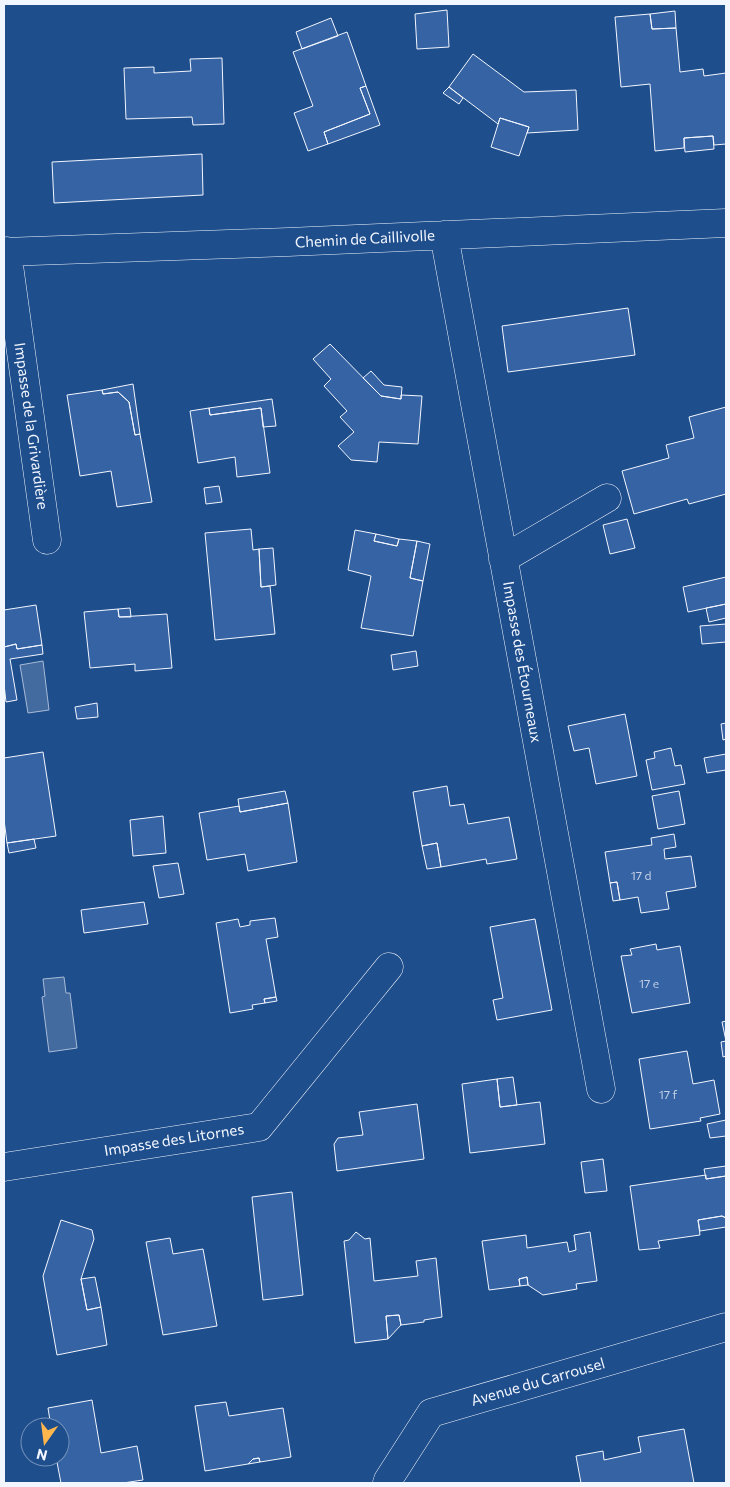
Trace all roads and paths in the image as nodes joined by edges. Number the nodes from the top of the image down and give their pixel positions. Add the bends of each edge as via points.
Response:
1 (726, 223) edge
2 (444, 235) junction
3 (6, 252) edge
4 (607, 498) dead end
5 (47, 540) dead end
6 (503, 560) junction
7 (389, 967) dead end
8 (600, 1089) dead end
9 (4, 1167) edge
10 (726, 1327) edge
11 (387, 1483) edge

1 - 2 street, Chemin de Caillivolle
2 - 3 street, Chemin de Caillivolle
2 - 6 street, Impasse des Étourneaux
3 - 5 street, Impasse de la Grivardière
4 - 6 street
6 - 8 street, Impasse des Étourneaux
7 - 9 street, Impasse des Litornes via 259,1127
10 - 11 street, Avenue du Carrousel via 431,1413

